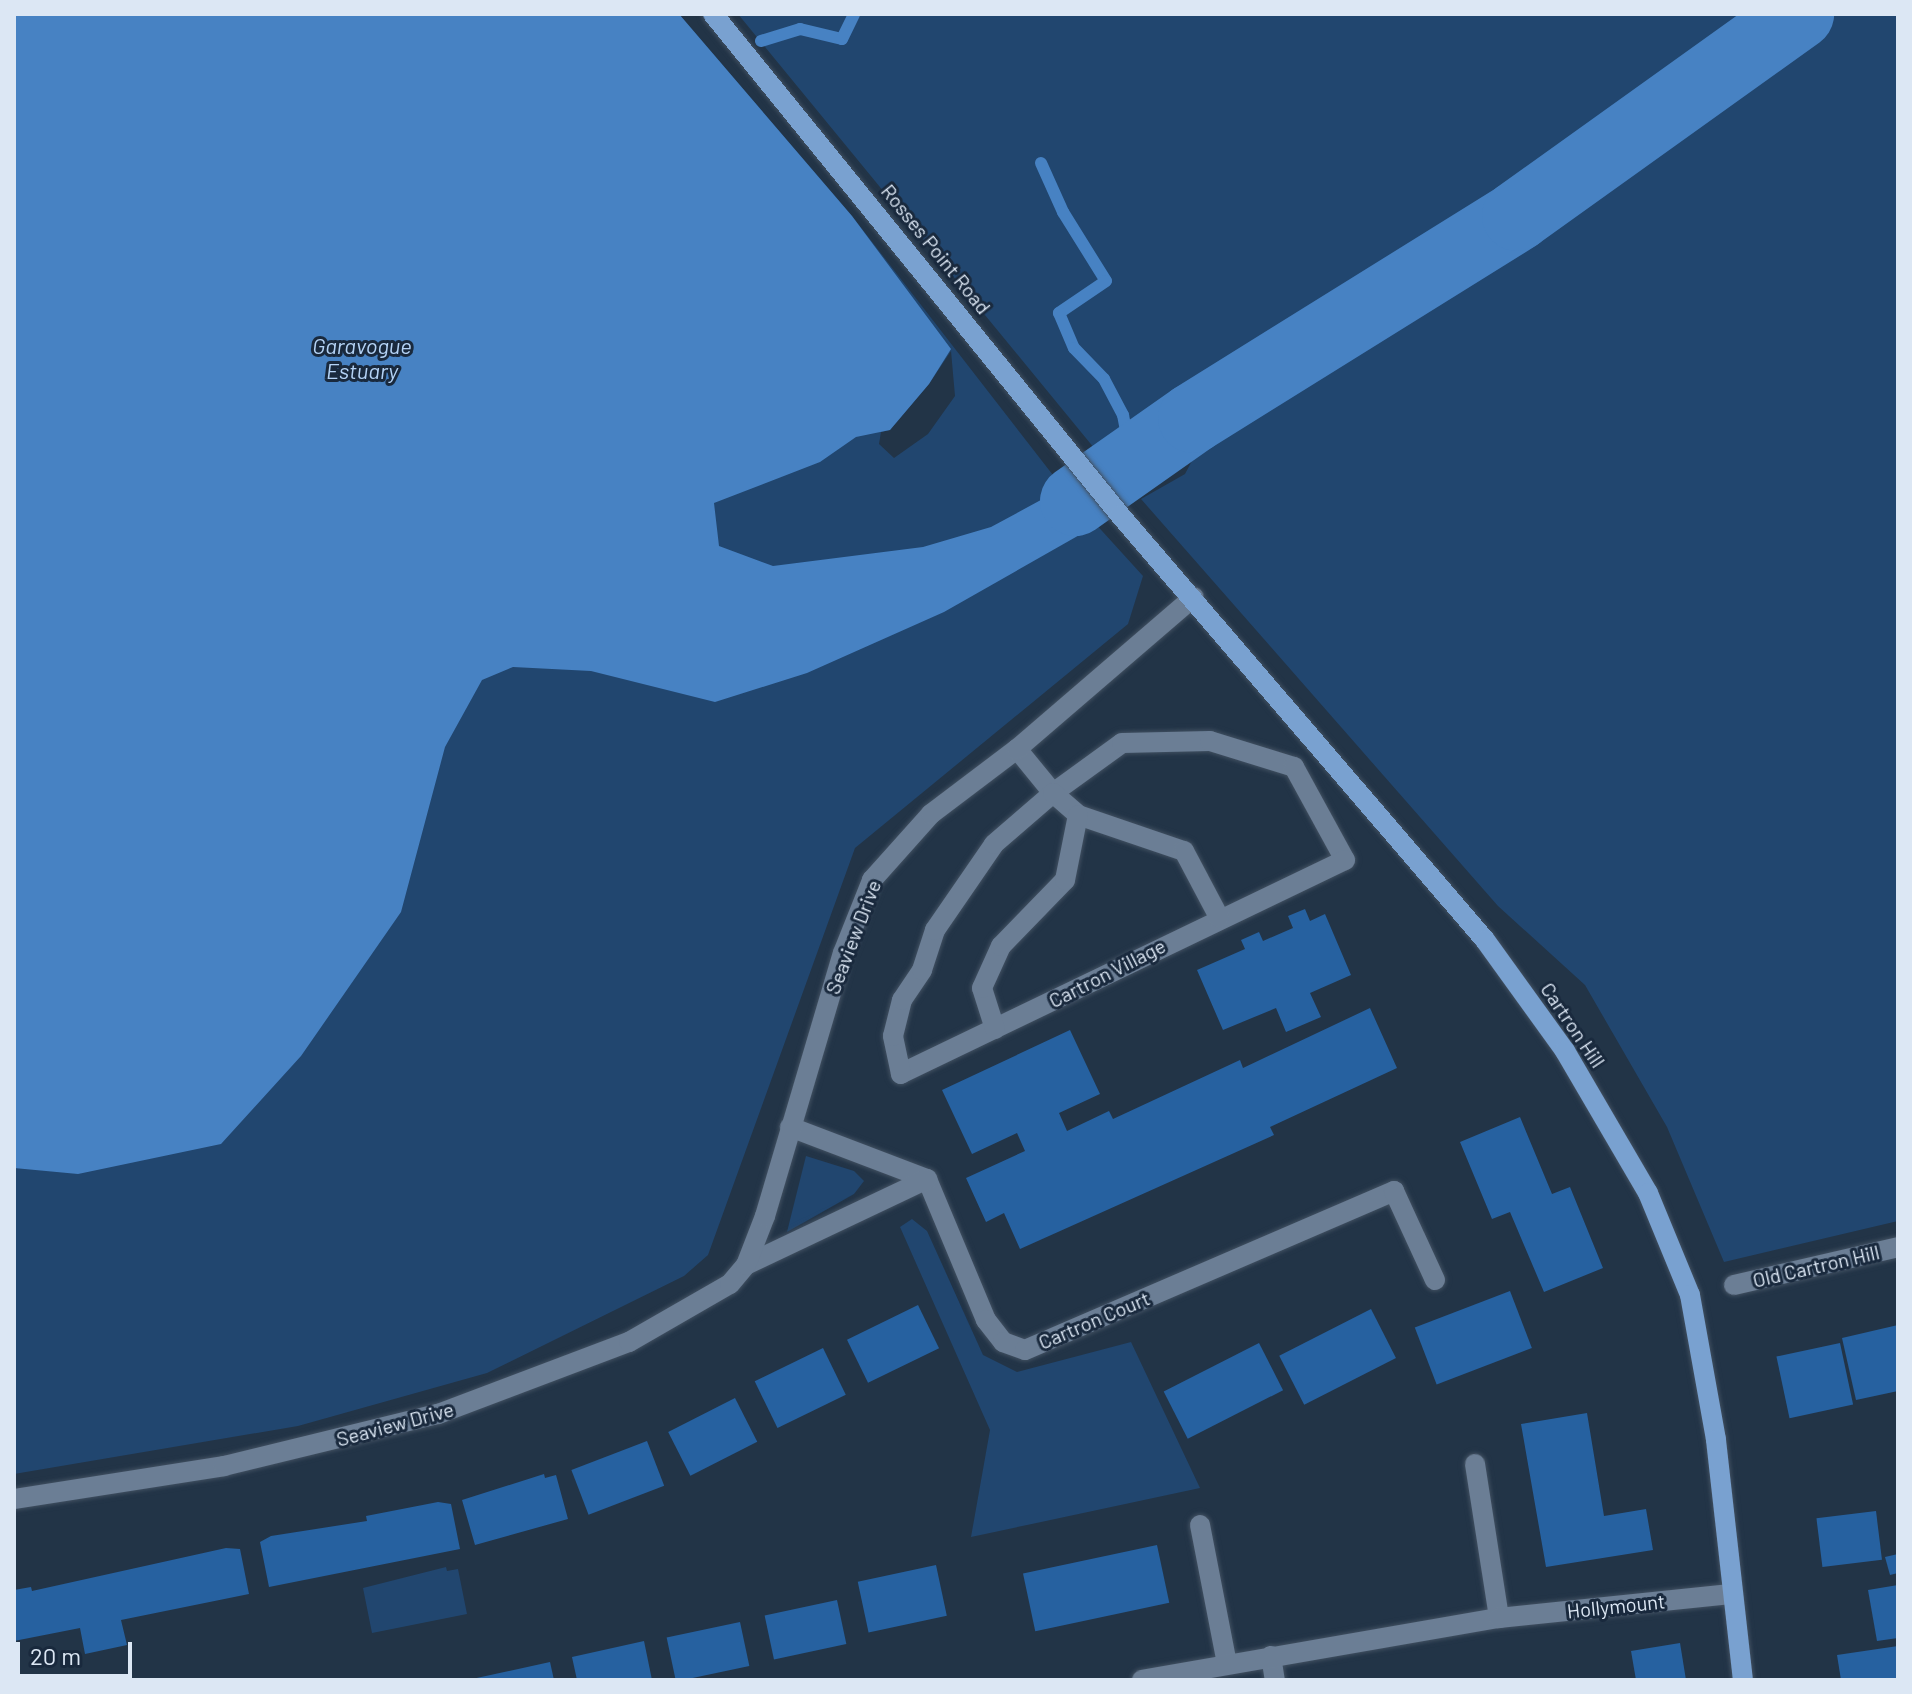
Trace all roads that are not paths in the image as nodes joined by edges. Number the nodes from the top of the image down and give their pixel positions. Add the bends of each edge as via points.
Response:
1 (713, 14) edge
2 (1120, 515) joint
3 (1194, 597) junction
4 (1017, 749) junction
5 (1053, 793) junction
6 (1078, 815) junction
7 (1219, 917) junction
8 (995, 1029) junction
9 (790, 1127) junction
10 (927, 1179) junction
11 (1898, 1247) edge
12 (746, 1265) junction
13 (1435, 1280) dead end
14 (1734, 1285) dead end
15 (1475, 1464) dead end
16 (14, 1499) edge
17 (1200, 1525) dead end
18 (1733, 1594) junction
19 (1499, 1618) junction
20 (1271, 1656) junction
21 (1227, 1664) junction
22 (1142, 1680) edge
23 (1275, 1680) edge
24 (1743, 1680) edge

1 - 2 main road, Rosses Point Road
2 - 3 main road, Cartron Hill
3 - 4 street, Seaview Drive
3 - 18 main road, Cartron Hill via 1485,940 1565,1051 1648,1193 1690,1295 1716,1440
4 - 5 street
4 - 9 street, Seaview Drive via 931,814 872,880
5 - 6 street
5 - 7 street, Cartron Village via 1122,743 1210,741 1294,767 1345,860
5 - 8 street, Cartron Village via 994,844 935,930 922,970 902,1000 893,1036 901,1074
6 - 7 street via 1184,851
6 - 8 street via 1065,880 1001,946 982,988
7 - 8 street, Cartron Village
9 - 10 street
9 - 12 street, Seaview Drive
10 - 12 street, Seaview Drive
10 - 13 street, Cartron Court via 986,1320 1003,1342 1025,1350 1394,1191
11 - 14 street, Old Cartron Hill
12 - 16 street, Seaview Drive via 730,1284 629,1342 438,1414 224,1466
15 - 19 street
17 - 21 street
18 - 19 street, Hollymount
18 - 24 main road, Cartron Hill
19 - 20 street, Hollymount
20 - 21 street, Hollymount
20 - 23 street
21 - 22 street, Hollymount

